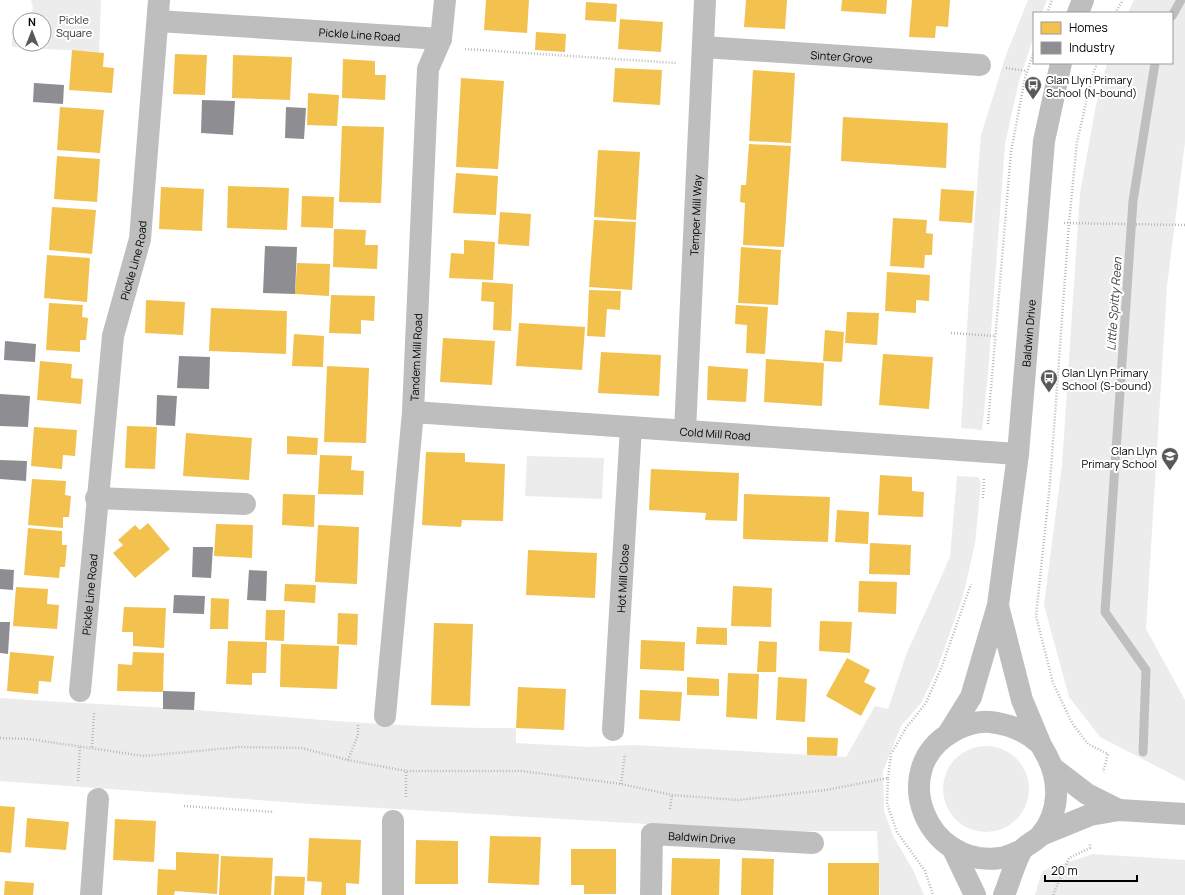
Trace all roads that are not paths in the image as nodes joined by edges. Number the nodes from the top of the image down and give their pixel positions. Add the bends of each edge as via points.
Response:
1 (445, 0) edge
2 (705, 0) edge
3 (1083, 0) edge
4 (158, 11) edge
5 (1078, 12) edge
6 (440, 43) junction
7 (702, 56) junction
8 (1060, 64) edge
9 (980, 65) dead end
10 (412, 412) junction
11 (631, 427) junction
12 (685, 431) junction
13 (1018, 454) junction
14 (96, 498) junction
15 (246, 504) dead end
16 (998, 605) junction
17 (80, 691) dead end
18 (384, 716) dead end
19 (948, 734) junction
20 (620, 738) road end
21 (1040, 743) junction
22 (1053, 768) junction
23 (98, 799) dead end
24 (1095, 806) junction
25 (1185, 814) edge
26 (393, 821) dead end
27 (1041, 835) junction
28 (813, 844) dead end
29 (1022, 850) junction
30 (954, 851) junction
31 (91, 895) edge
32 (392, 895) edge
33 (651, 895) edge
34 (975, 895) edge
35 (1004, 895) edge

1 - 6 street, Tandem Mill Road
2 - 7 street, Temper Mill Way
3 - 5 street
4 - 6 street, Pickle Line Road
4 - 14 street, Pickle Line Road via 140,239 113,336
6 - 10 street, Tandem Mill Road via 428,69
7 - 9 street, Sinter Grove
7 - 12 street, Temper Mill Way
8 - 13 street, Baldwin Drive via 1044,141
10 - 11 street, Cold Mill Road
10 - 18 street, Tandem Mill Road
11 - 12 street, Cold Mill Road
11 - 20 street, Hot Mill Close
12 - 13 street, Cold Mill Road
13 - 16 street, Baldwin Drive
14 - 15 street
14 - 17 street, Pickle Line Road
16 - 19 street via 971,697
16 - 21 street via 1022,700
19 - 21 street via 960,727 982,721 1004,724 1024,732
19 - 30 street via 928,755 920,776 919,798 925,818 937,837
21 - 22 street
22 - 24 street via 1087,794
22 - 27 street via 1057,791 1052,814
23 - 31 street
24 - 25 street
24 - 27 street
26 - 32 street
27 - 29 street
28 - 33 street, Baldwin Drive via 652,834
29 - 30 street via 1000,858 976,858
29 - 35 street
30 - 34 street

